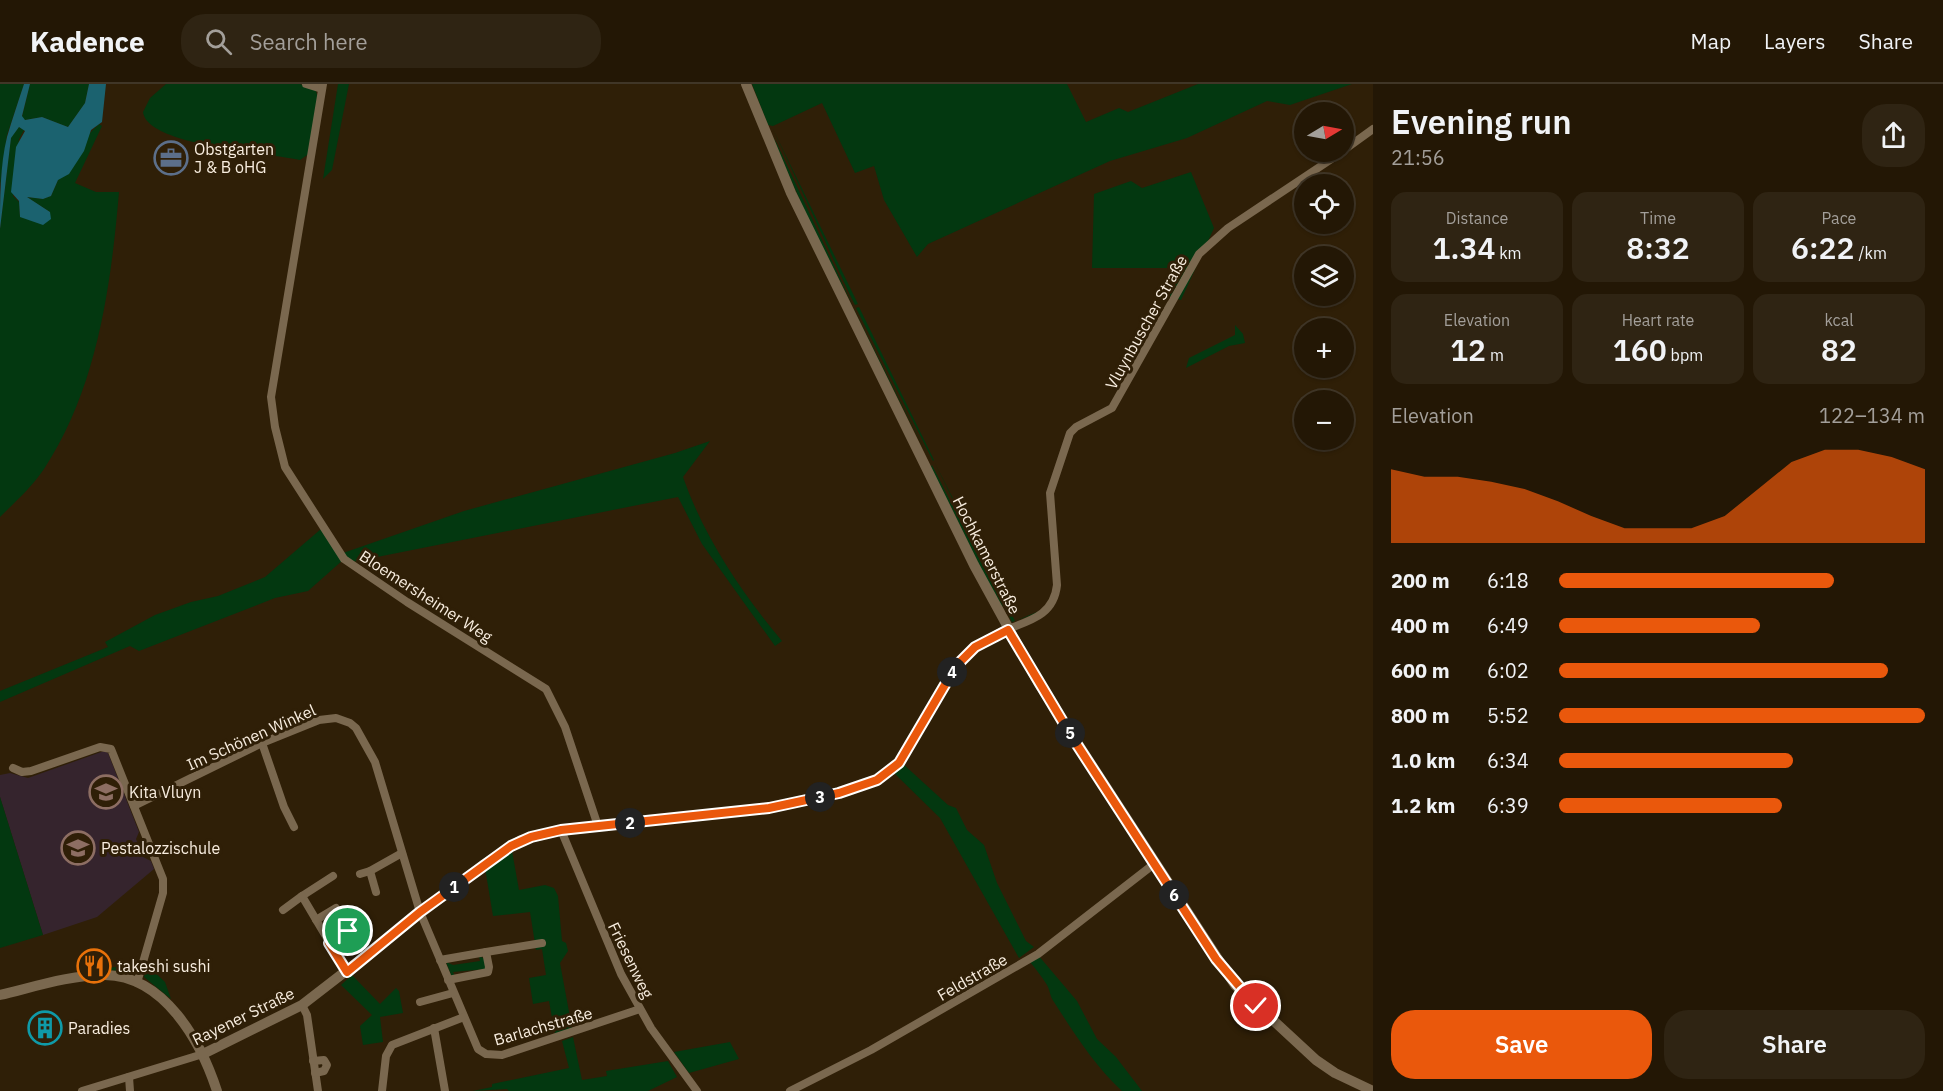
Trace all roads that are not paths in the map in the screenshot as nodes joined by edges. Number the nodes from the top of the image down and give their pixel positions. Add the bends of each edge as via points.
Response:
1 (306, 84) edge
2 (746, 84) edge
3 (323, 87) edge
4 (1373, 129) edge
5 (1354, 143) edge
6 (1327, 162) edge
7 (1008, 630) junction
8 (262, 743) junction
9 (13, 768) dead end
10 (134, 806) junction
11 (598, 826) junction
12 (294, 827) dead end
13 (561, 830) junction
14 (402, 853) junction
15 (1154, 864) junction
16 (370, 871) junction
17 (360, 874) dead end
18 (333, 876) dead end
19 (376, 892) dead end
20 (302, 896) junction
21 (336, 908) dead end
22 (283, 910) dead end
23 (420, 912) junction
24 (316, 920) junction
25 (348, 931) dead end
26 (329, 943) junction
27 (542, 943) dead end
28 (486, 952) junction
29 (440, 960) junction
30 (347, 972) junction
31 (448, 980) junction
32 (138, 983) junction
33 (453, 993) junction
34 (0, 995) edge
35 (420, 1002) dead end
36 (302, 1005) junction
37 (640, 1009) junction
38 (464, 1017) junction
39 (434, 1028) junction
40 (203, 1054) junction
41 (314, 1061) junction
42 (315, 1073) junction
43 (129, 1077) junction
44 (82, 1091) edge
45 (130, 1091) edge
46 (217, 1091) edge
47 (318, 1091) edge
48 (382, 1091) edge
49 (445, 1091) edge
50 (697, 1091) edge
51 (790, 1091) edge
52 (1373, 1091) edge

1 - 3 street
2 - 7 street, Hochkamerstraße via 791,193
3 - 11 street, Bloemersheimer Weg via 271,397 285,467 344,559 546,689 565,727
4 - 5 street, Vluynbuscher Straße
6 - 7 street, Vluynbuscher Straße via 1228,228 1199,254 1112,408 1070,433 1050,493 1057,585 1054,600 1044,613
7 - 11 street, Rayener Straße via 983,641 961,660 899,763 877,780 839,793 769,808
7 - 15 street, Hochkamerstraße
8 - 10 street, Im Schönen Winkel
8 - 12 street
8 - 14 street, Im Schönen Winkel via 328,718 344,720 357,728 375,762
9 - 10 street via 30,771 106,746 111,749
10 - 32 street via 163,879 163,893
11 - 13 street, Rayener Straße
13 - 23 street, Rayener Straße via 511,846
13 - 37 street, Friesenweg via 596,919
14 - 16 street
14 - 23 street, Im Schönen Winkel
15 - 51 street, Feldstraße via 1038,954 871,1050
15 - 52 street, Hochkamerstraße via 1244,995 1316,1060
16 - 17 street
16 - 19 street
18 - 20 street
20 - 22 street
20 - 24 street
21 - 24 street
23 - 29 street, Barlachstraße
23 - 30 street, Rayener Straße
24 - 26 street
25 - 26 street
26 - 30 street
27 - 28 street
28 - 29 street
28 - 31 street via 488,972
29 - 31 street, Barlachstraße
30 - 36 street, Rayener Straße
31 - 33 street, Barlachstraße
32 - 34 street via 121,977 88,976
32 - 40 street via 183,1021
33 - 35 street
33 - 38 street, Barlachstraße
36 - 40 street, Rayener Straße
36 - 41 street
37 - 38 street, Barlachstraße via 502,1054 486,1054 478,1049
37 - 50 street, Friesenweg
38 - 39 street
39 - 48 street via 392,1046 386,1056
39 - 49 street
40 - 43 street, Rayener Straße
40 - 46 street
41 - 42 street
41 - 42 street via 324,1060 327,1065 324,1071
42 - 47 street
43 - 44 street, Rayener Straße
43 - 45 street

